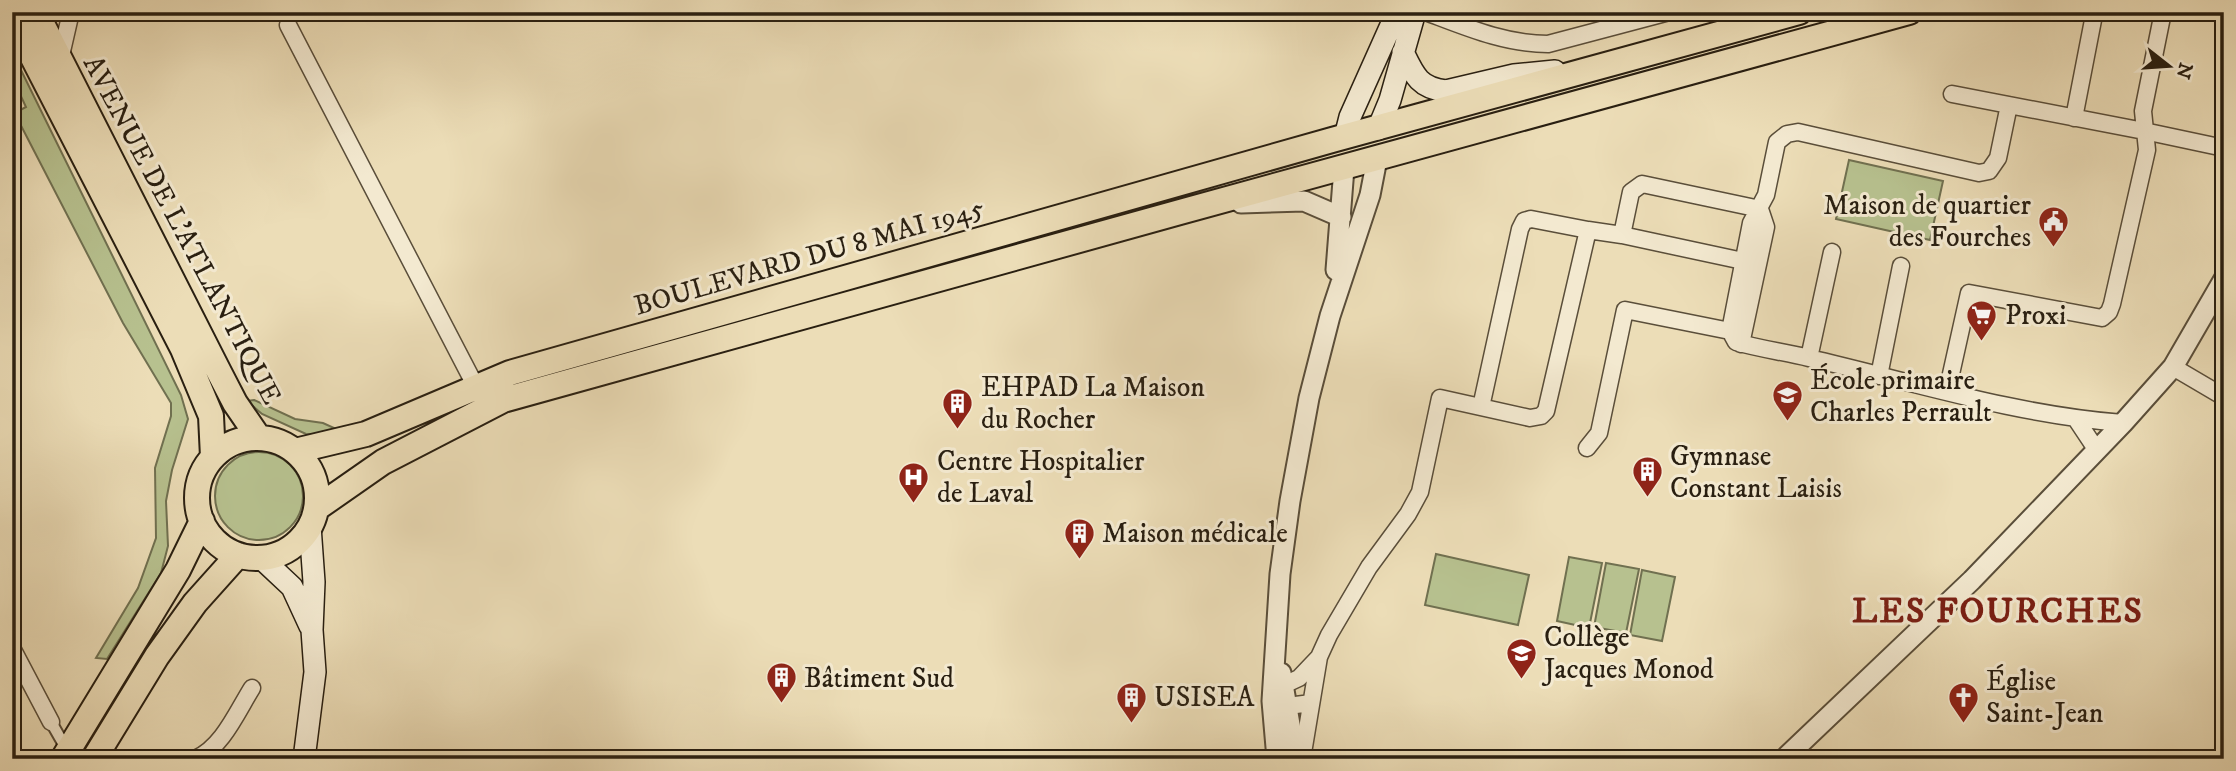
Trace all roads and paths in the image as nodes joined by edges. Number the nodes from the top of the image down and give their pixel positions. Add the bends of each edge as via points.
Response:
1 (36, 12) edge
2 (71, 12) edge
3 (1397, 12) edge
4 (1415, 12) edge
5 (1426, 12) edge
6 (1669, 12) edge
7 (1799, 12) edge
8 (1909, 12) edge
9 (2163, 12) edge
10 (2095, 15) dead end
11 (12, 17) edge
12 (288, 25) dead end
13 (1403, 52) junction
14 (60, 60) junction
15 (1592, 68) junction
16 (1370, 72) junction
17 (1952, 94) dead end
18 (2009, 105) junction
19 (2074, 118) junction
20 (2144, 131) junction
21 (1377, 144) junction
22 (2224, 148) edge
23 (1341, 150) junction
24 (1206, 205) junction
25 (1760, 209) junction
26 (1180, 212) junction
27 (1341, 217) junction
28 (1588, 230) junction
29 (1622, 235) junction
30 (1832, 252) dead end
31 (1743, 261) junction
32 (1901, 266) dead end
33 (2224, 279) edge
34 (1330, 316) junction
35 (1736, 338) junction
36 (1809, 358) junction
37 (2172, 367) junction
38 (1879, 376) junction
39 (476, 387) junction
40 (1947, 392) junction
41 (2224, 397) edge
42 (1481, 407) junction
43 (2076, 419) junction
44 (2123, 423) junction
45 (259, 438) junction
46 (1587, 448) dead end
47 (2096, 449) junction
48 (295, 451) junction
49 (213, 457) junction
50 (313, 517) junction
51 (202, 521) junction
52 (249, 556) junction
53 (312, 630) junction
54 (12, 648) edge
55 (1319, 657) junction
56 (252, 688) dead end
57 (1281, 697) junction
58 (1311, 704) junction
59 (51, 722) joint
60 (65, 755) edge
61 (94, 759) edge
62 (195, 759) edge
63 (304, 759) edge
64 (1277, 759) edge
65 (1296, 759) edge
66 (1302, 759) edge
67 (1784, 759) edge

1 - 14 main road, AVENUE DE L'ATLANTIQUE
2 - 14 street
3 - 16 main road
4 - 13 main road
5 - 6 street via 1502,40 1528,44 1548,44
7 - 15 main road
8 - 21 main road, BOULEVARD DU 8 MAI 1945
9 - 20 street via 2143,111
10 - 19 street
11 - 49 main road, AVENUE DE L'ATLANTIQUE via 183,349 211,416
12 - 39 street
13 - 15 main road via 1418,80 1446,91 1514,75
13 - 21 main road
14 - 45 main road, AVENUE DE L'ATLANTIQUE via 235,403
15 - 21 main road via 1553,91
16 - 21 main road via 1368,110
16 - 23 main road
17 - 18 street
18 - 19 street
18 - 25 street via 1998,158 1989,171 1979,173 1798,132 1787,134 1777,142
19 - 20 street
20 - 22 street
20 - 40 street via 2147,150 2109,312 2102,318 1969,293
21 - 23 main road, BOULEVARD DU 8 MAI 1945
21 - 34 street via 1370,195
23 - 24 main road, BOULEVARD DU 8 MAI 1945
23 - 26 main road via 1202,191
23 - 27 street
23 - 39 main road, BOULEVARD DU 8 MAI 1945 via 510,373
24 - 26 main road, BOULEVARD DU 8 MAI 1945
24 - 27 street via 1304,201
25 - 29 street via 1642,184 1631,192
25 - 31 street via 1751,223
25 - 35 street via 1766,227
26 - 50 main road, BOULEVARD DU 8 MAI 1945 via 503,400 383,462
27 - 34 street
28 - 29 street
28 - 42 street via 1546,411 1530,418
28 - 42 street via 1524,221
29 - 31 street
30 - 36 street
31 - 35 street
32 - 38 street
33 - 37 street
34 - 57 street via 1309,398 1280,574 1276,655
35 - 36 street
35 - 46 street via 1625,310 1599,433
36 - 38 street
37 - 41 street
37 - 44 street
38 - 40 street
39 - 48 main road, BOULEVARD DU 8 MAI 1945 via 366,435
40 - 43 street
42 - 55 street via 1440,398 1420,492 1369,567
43 - 44 street
43 - 47 street
44 - 47 street
45 - 48 main road via 278,441
45 - 49 main road via 226,446
47 - 67 street via 1972,580
48 - 50 main road via 313,476 317,492
49 - 51 main road via 198,487
50 - 52 main road via 298,542 281,553
50 - 53 main road
51 - 52 main road via 223,547
51 - 60 main road via 178,570
52 - 53 main road via 292,587
52 - 61 main road via 195,603
53 - 63 main road via 316,672
54 - 59 street
55 - 57 street
55 - 58 street
56 - 62 street via 219,740 207,754
57 - 58 street
57 - 64 street
57 - 65 street
58 - 66 street
59 - 60 street

